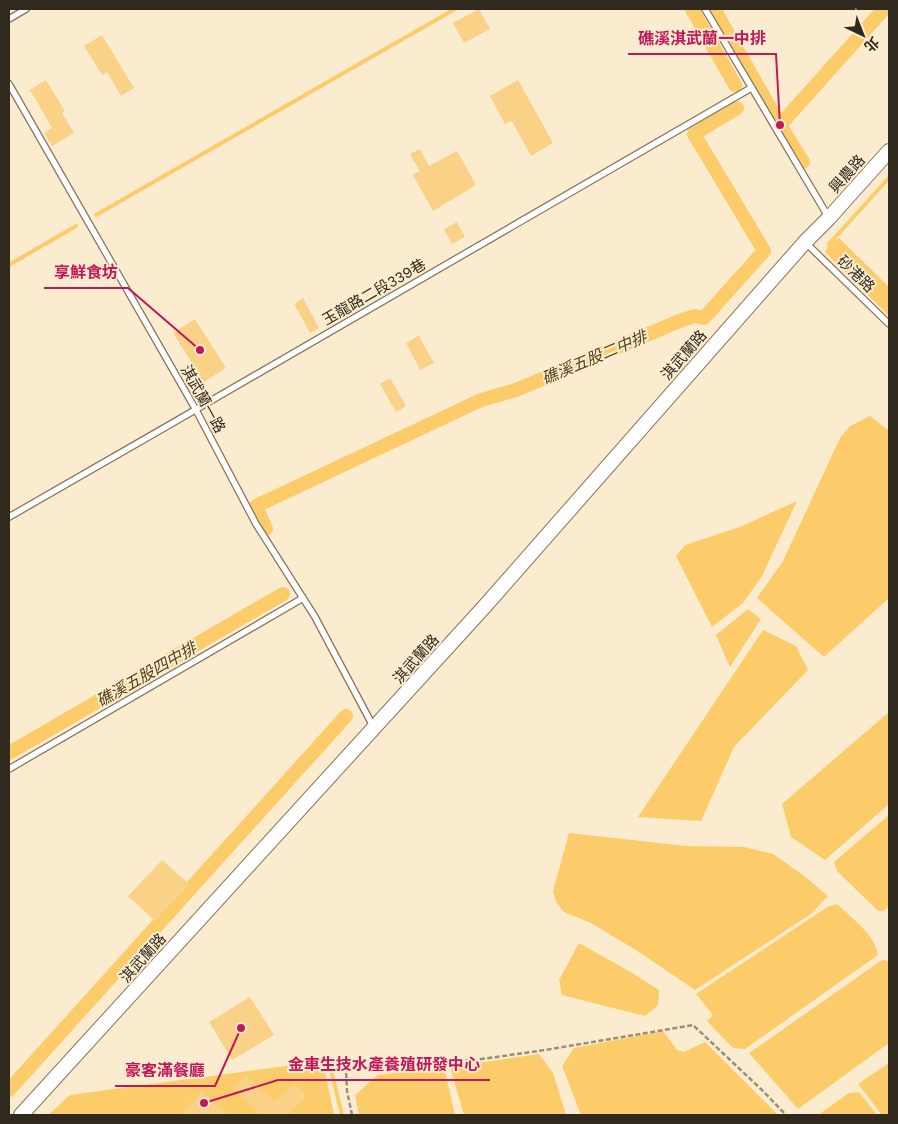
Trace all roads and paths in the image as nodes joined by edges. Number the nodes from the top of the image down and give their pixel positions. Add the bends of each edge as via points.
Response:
1 (26, 9) edge
2 (705, 9) edge
3 (9, 19) edge
4 (9, 84) edge
5 (751, 88) junction
6 (889, 151) edge
7 (829, 218) junction
8 (805, 242) junction
9 (889, 324) edge
10 (196, 410) junction
11 (9, 517) edge
12 (303, 598) junction
13 (374, 728) junction
14 (9, 769) edge
15 (21, 1115) edge
16 (352, 1115) edge
17 (786, 1115) edge

1 - 3 lane
2 - 5 lane
4 - 10 lane, 淇武蘭一路
5 - 7 lane
5 - 10 lane, 玉龍路二段339巷
6 - 7 street, 興農路
7 - 8 street, 淇武蘭路
8 - 9 lane, 砂港路
8 - 13 street, 淇武蘭路
10 - 11 lane, 玉龍路二段339巷
10 - 12 lane, 淇武蘭一路 via 256,524
12 - 13 lane, 淇武蘭一路
12 - 14 lane
13 - 15 street, 淇武蘭路
16 - 17 path via 346,1070 358,1066 475,1060 693,1025

